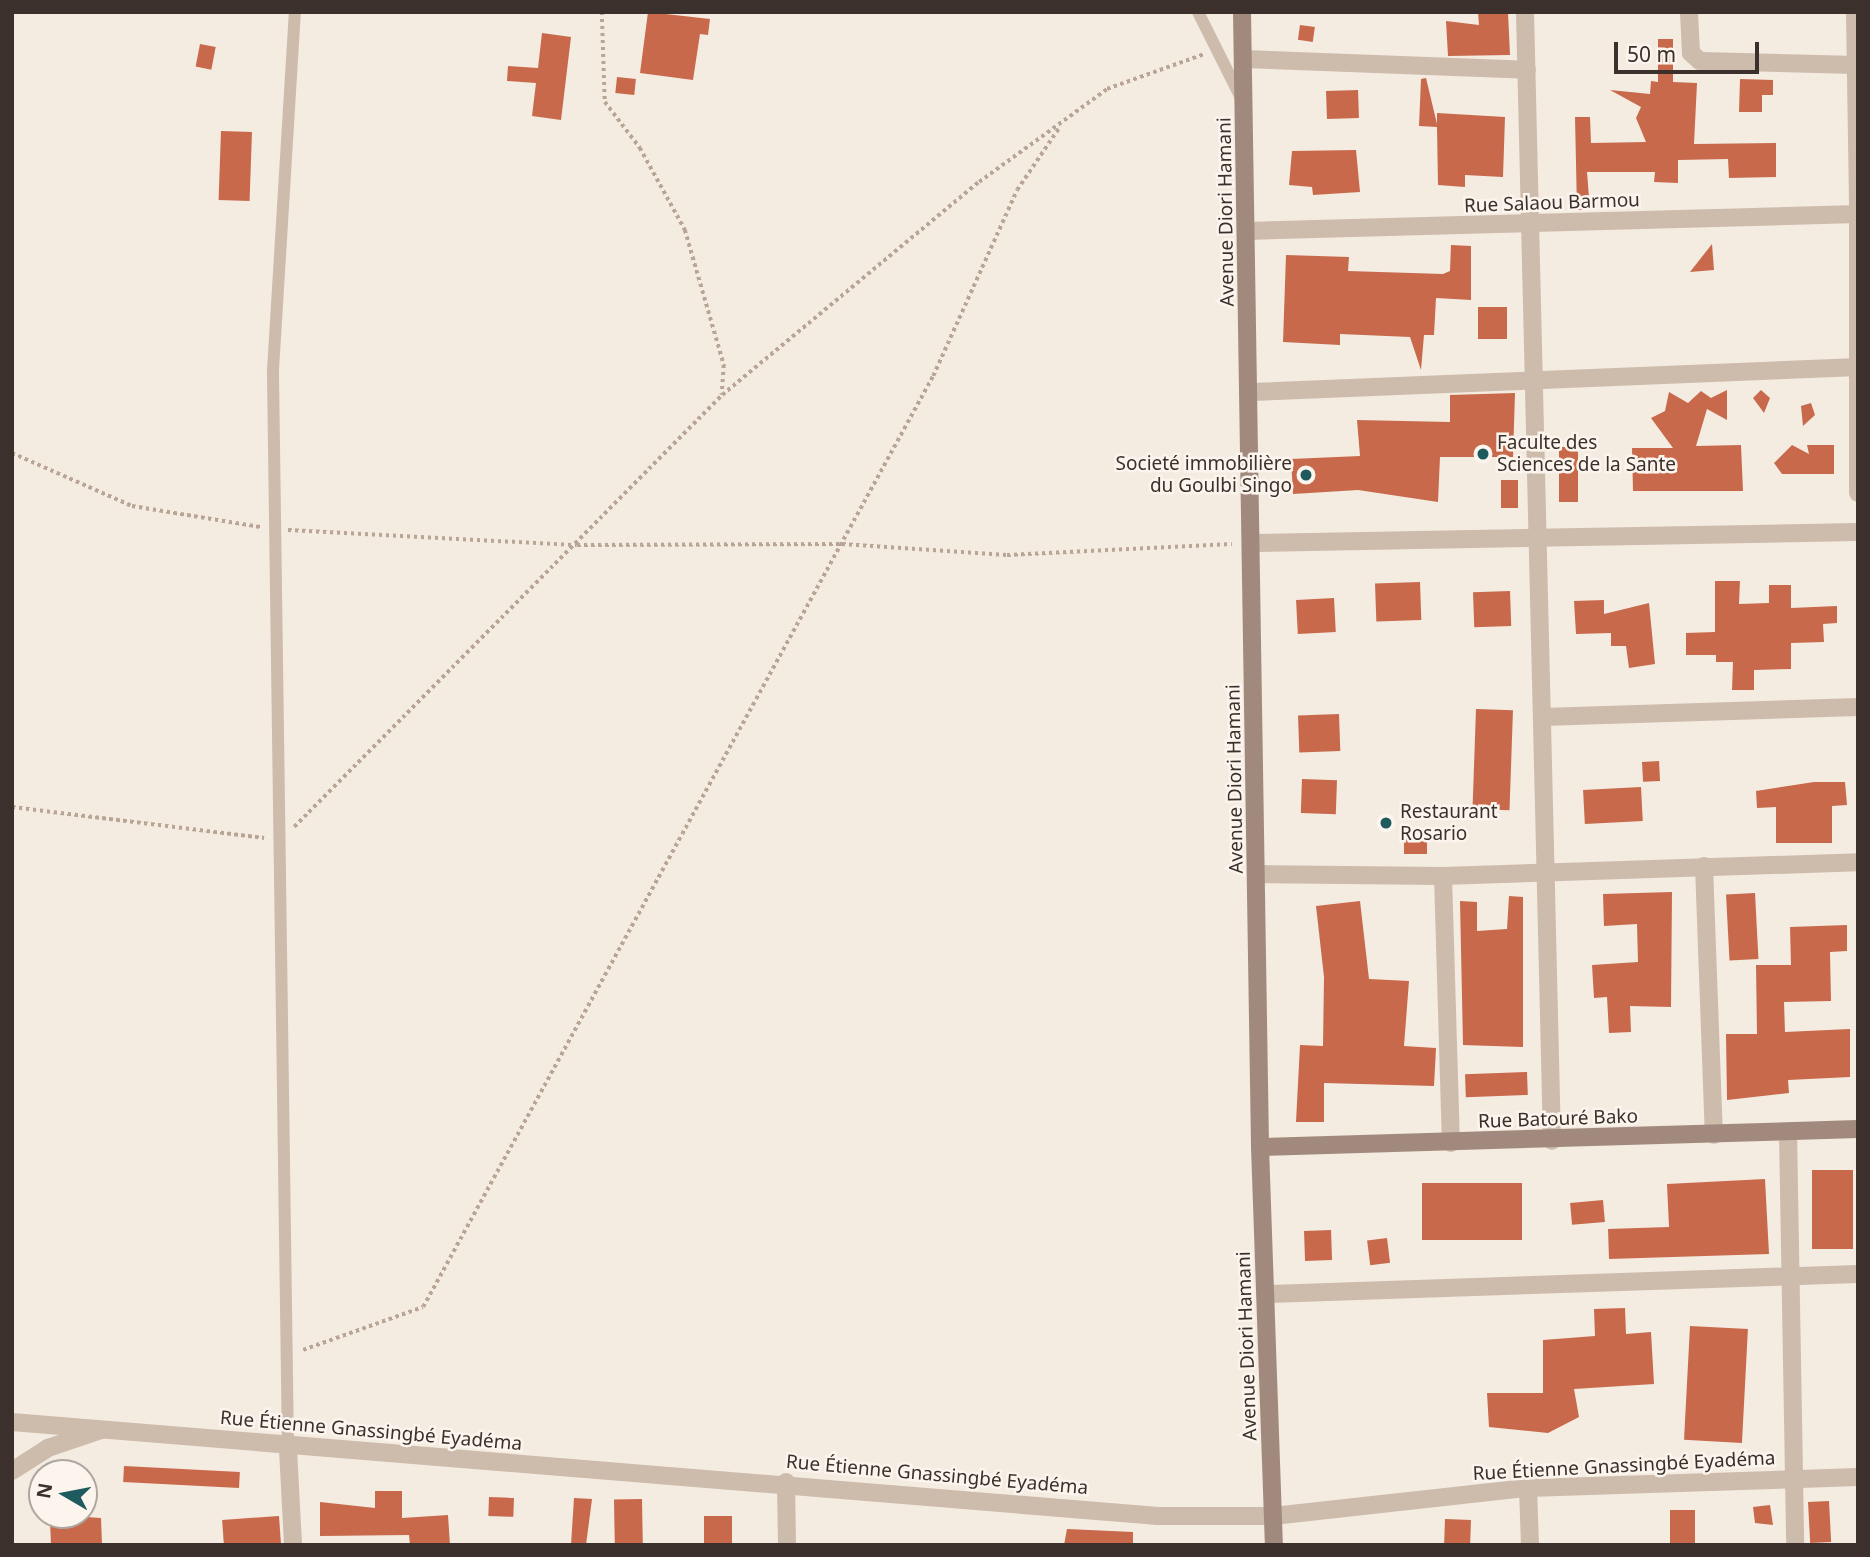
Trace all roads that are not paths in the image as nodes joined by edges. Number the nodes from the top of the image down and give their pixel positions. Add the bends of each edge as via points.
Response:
1 (295, 12) edge
2 (1198, 12) edge
3 (1242, 12) edge
4 (1525, 12) edge
5 (1689, 12) edge
6 (1855, 12) edge
7 (1244, 59) junction
8 (1856, 65) edge
9 (1527, 70) junction
10 (1245, 105) junction
11 (1858, 207) edge
12 (1858, 214) edge
13 (1858, 223) edge
14 (1530, 226) junction
15 (1247, 231) junction
16 (1857, 367) edge
17 (1532, 378) junction
18 (1251, 392) junction
19 (1858, 493) edge
20 (1858, 532) edge
21 (1534, 540) junction
22 (1252, 543) junction
23 (1858, 707) edge
24 (1542, 717) junction
25 (1858, 862) edge
26 (1704, 866) junction
27 (1546, 872) junction
28 (1257, 874) junction
29 (1443, 876) junction
30 (1858, 1129) edge
31 (1788, 1132) junction
32 (1714, 1135) junction
33 (1552, 1141) junction
34 (1451, 1143) junction
35 (1260, 1147) junction
36 (1858, 1274) edge
37 (1791, 1275) junction
38 (1267, 1294) junction
39 (12, 1422) edge
40 (108, 1427) junction
41 (288, 1449) junction
42 (12, 1471) edge
43 (1858, 1476) edge
44 (1792, 1478) junction
45 (786, 1482) junction
46 (1528, 1488) junction
47 (1273, 1516) junction
48 (293, 1545) edge
49 (787, 1545) edge
50 (1274, 1545) edge
51 (1530, 1545) edge
52 (1795, 1545) edge

1 - 41 lane via 275,318
2 - 10 lane
3 - 7 main road, Avenue Diori Hamani
4 - 9 street
5 - 8 street via 1691,53 1700,61
6 - 8 street
7 - 9 street
7 - 10 main road, Avenue Diori Hamani
8 - 11 street
9 - 14 street
10 - 15 main road, Avenue Diori Hamani
12 - 14 street, Rue Salaou Barmou
13 - 16 street
14 - 15 street, Rue Salaou Barmou
14 - 17 street
15 - 18 main road, Avenue Diori Hamani
16 - 17 street
16 - 19 street
17 - 18 street
17 - 21 street
18 - 22 main road, Avenue Diori Hamani
20 - 21 street
21 - 22 street
21 - 24 street
22 - 28 main road, Avenue Diori Hamani
23 - 24 street
24 - 27 street
25 - 26 street
26 - 27 street
26 - 32 street
27 - 29 street
27 - 33 street
28 - 29 street
28 - 35 main road, Avenue Diori Hamani
29 - 34 street
30 - 31 main road, Rue Batouré Bako
31 - 32 main road, Rue Batouré Bako
31 - 37 street
32 - 33 main road, Rue Batouré Bako
33 - 34 main road, Rue Batouré Bako
34 - 35 main road, Rue Batouré Bako
35 - 38 main road, Avenue Diori Hamani
36 - 37 street
37 - 38 street
37 - 44 street
38 - 47 main road, Avenue Diori Hamani
39 - 40 street, Rue Étienne Gnassingbé Eyadéma
40 - 41 street, Rue Étienne Gnassingbé Eyadéma
40 - 42 street via 48,1448
41 - 45 street, Rue Étienne Gnassingbé Eyadéma
41 - 48 street
43 - 44 street, Rue Étienne Gnassingbé Eyadéma
44 - 46 street, Rue Étienne Gnassingbé Eyadéma
44 - 52 street
45 - 47 street, Rue Étienne Gnassingbé Eyadéma via 1158,1516
45 - 49 street
46 - 47 street, Rue Étienne Gnassingbé Eyadéma
46 - 51 street
47 - 50 main road, Avenue Diori Hamani

